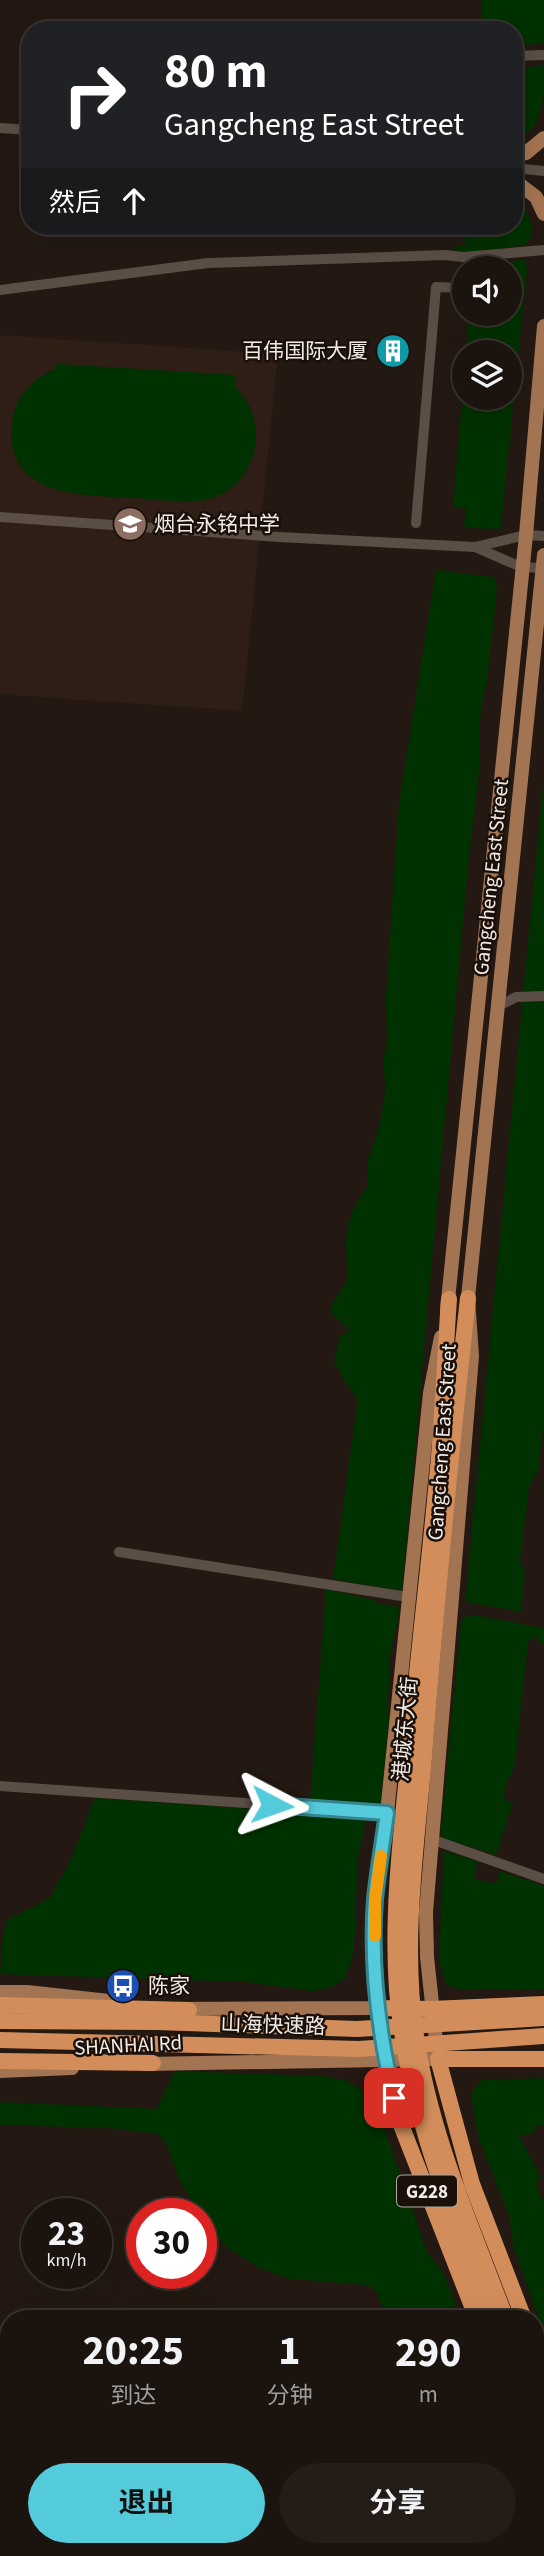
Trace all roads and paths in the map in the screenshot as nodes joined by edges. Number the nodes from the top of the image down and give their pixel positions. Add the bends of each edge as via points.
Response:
1 (544, 55) edge
2 (523, 56) edge
3 (0, 128) edge
4 (21, 129) edge
5 (544, 138) edge
6 (523, 153) edge
7 (523, 169) edge
8 (544, 171) edge
9 (523, 187) edge
10 (544, 214) edge
11 (544, 250) edge
12 (454, 256) edge
13 (489, 256) edge
14 (452, 288) edge
15 (0, 290) edge
16 (544, 326) edge
17 (0, 517) edge
18 (416, 523) dead end
19 (526, 535) junction
20 (544, 537) edge
21 (475, 547) junction
22 (543, 564) edge
23 (521, 567) junction
24 (544, 996) edge
25 (499, 1006) junction
26 (468, 1298) junction
27 (449, 1299) junction
28 (119, 1552) dead end
29 (408, 1597) junction
30 (425, 1663) junction
31 (0, 1786) edge
32 (387, 1813) junction
33 (431, 1839) junction
34 (544, 1879) edge
35 (0, 1992) edge
36 (544, 2004) edge
37 (0, 2006) edge
38 (378, 2008) junction
39 (431, 2009) junction
40 (189, 2010) junction
41 (544, 2018) edge
42 (0, 2021) edge
43 (544, 2036) edge
44 (0, 2040) edge
45 (438, 2059) junction
46 (544, 2059) edge
47 (0, 2061) edge
48 (385, 2061) junction
49 (153, 2063) junction
50 (0, 2071) edge
51 (469, 2241) junction
52 (473, 2310) edge
53 (489, 2310) edge
54 (502, 2310) edge
55 (521, 2310) edge

1 - 2 street
3 - 4 street
5 - 6 main road
7 - 8 street
9 - 10 main road via 536,197
11 - 13 street
12 - 15 street via 208,263
14 - 18 street via 436,287
16 - 19 main road, Gangcheng East Street
17 - 21 street
19 - 20 street
19 - 21 street
19 - 23 main road, Gangcheng East Street
21 - 23 street
22 - 23 street
22 - 25 main road, Gangcheng East Street
23 - 27 main road, Gangcheng East Street
24 - 25 street via 516,997
25 - 26 main road, Gangcheng East Street
26 - 30 highway, 港城东大街
26 - 33 main road, Gangcheng East Street via 472,1356
27 - 29 main road, Gangcheng East Street via 430,1393
27 - 30 highway, 港城东大街
28 - 29 street
29 - 32 main road, Gangcheng East Street
30 - 51 highway, 港城东大街 via 395,1940 397,1990 426,2140
31 - 32 street
32 - 38 main road, Gangcheng East Street via 375,1900
33 - 34 street
33 - 39 main road, Gangcheng East Street via 426,1912
35 - 40 main road, SHANHAI Rd
36 - 39 highway
37 - 40 highway
38 - 39 highway
38 - 40 main road, SHANHAI Rd
38 - 48 highway
39 - 45 main road, Gangcheng East Street
41 - 42 highway, 山海快速路 via 357,2029
43 - 44 highway, 山海快速路 via 359,2049
45 - 46 highway
45 - 48 main road, SHANHAI Rd
45 - 55 highway, Gangcheng East Street via 472,2184
47 - 49 highway
48 - 49 main road, SHANHAI Rd
48 - 52 highway, G228 via 398,2117
49 - 50 main road, SHANHAI Rd
51 - 53 highway, 港城东大街
51 - 54 highway, 港城东大街

